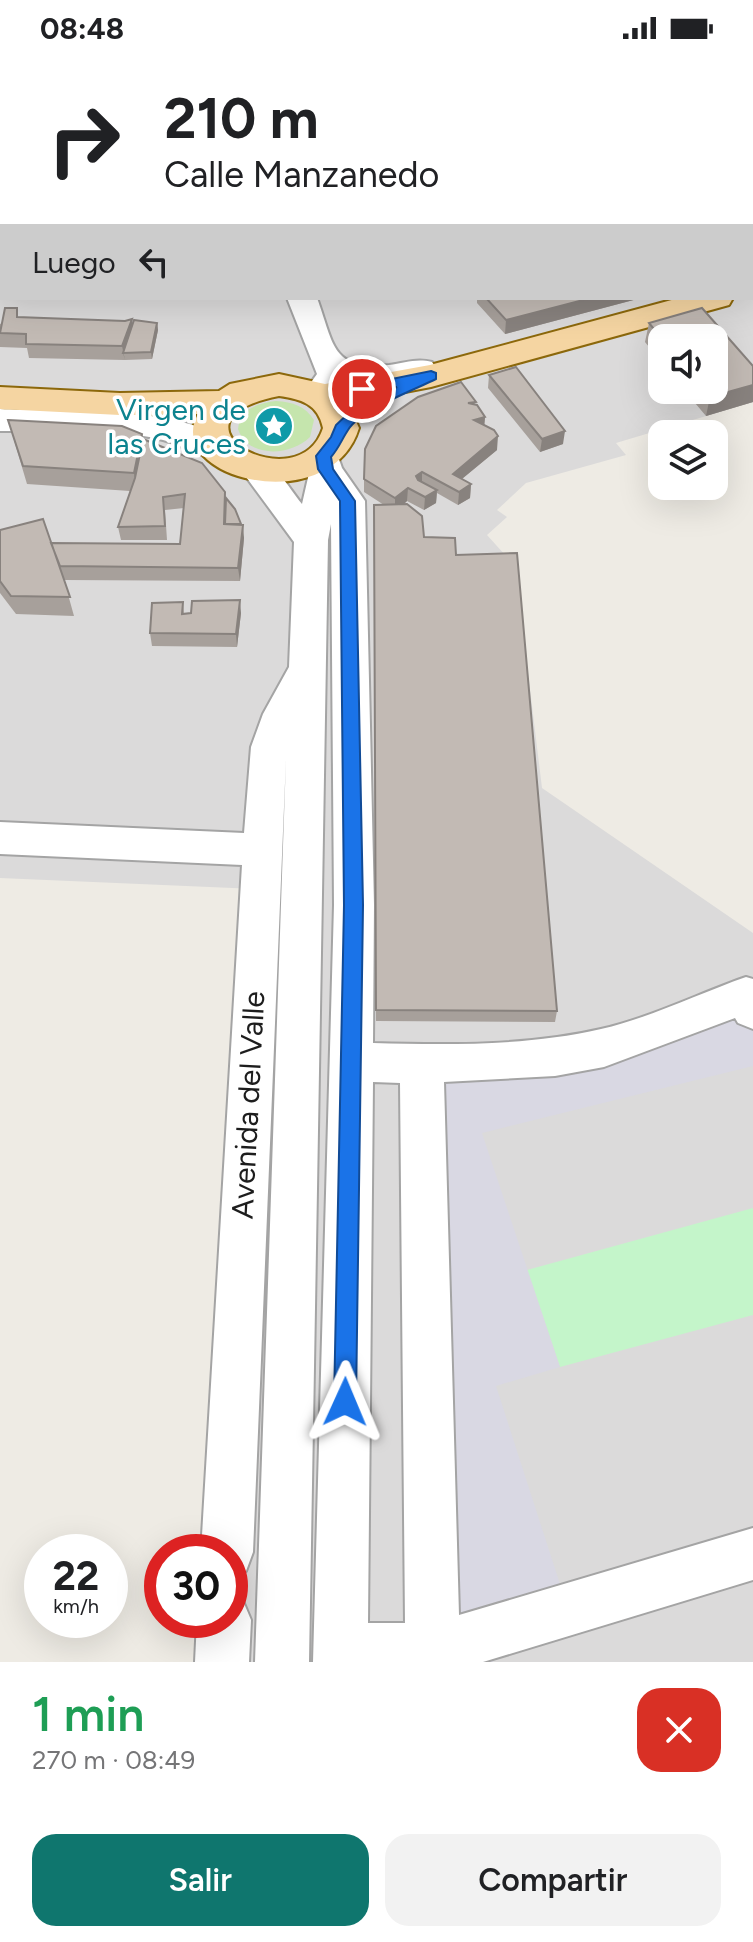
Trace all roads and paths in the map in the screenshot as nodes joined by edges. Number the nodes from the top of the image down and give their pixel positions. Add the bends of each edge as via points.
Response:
1 (303, 300) edge
2 (710, 300) edge
3 (507, 355) junction
4 (323, 376) junction
5 (431, 376) junction
6 (3, 402) edge
7 (223, 402) junction
8 (120, 404) junction
9 (213, 443) junction
10 (330, 451) junction
11 (257, 470) junction
12 (311, 540) junction
13 (309, 668) junction
14 (0, 838) edge
15 (260, 850) junction
16 (302, 902) junction
17 (354, 905) junction
18 (750, 1002) edge
19 (351, 1062) junction
20 (422, 1064) junction
21 (228, 1534) edge
22 (753, 1554) edge
23 (223, 1638) edge
24 (340, 1656) edge
25 (433, 1656) edge
26 (222, 1662) edge
27 (282, 1662) edge

1 - 4 street
2 - 3 main road
3 - 4 street via 370,377
3 - 5 main road
4 - 5 main road
4 - 7 main road via 300,387 258,386
4 - 10 main road via 339,417
5 - 10 main road via 360,412
6 - 8 main road
6 - 9 street via 164,427
7 - 8 main road
7 - 9 main road via 210,425
8 - 9 main road via 175,420
9 - 11 main road via 234,462
10 - 11 main road via 293,469
10 - 12 street
10 - 17 street via 348,501
11 - 12 street
12 - 13 street
13 - 15 street, Avenida del Valle via 274,727
13 - 16 street
14 - 15 street
15 - 21 street, Avenida del Valle
16 - 17 street
16 - 27 street
17 - 19 street
18 - 20 street via 604,1048 555,1057
19 - 20 street
19 - 24 street
20 - 25 street
22 - 25 street
23 - 26 street
24 - 25 street

